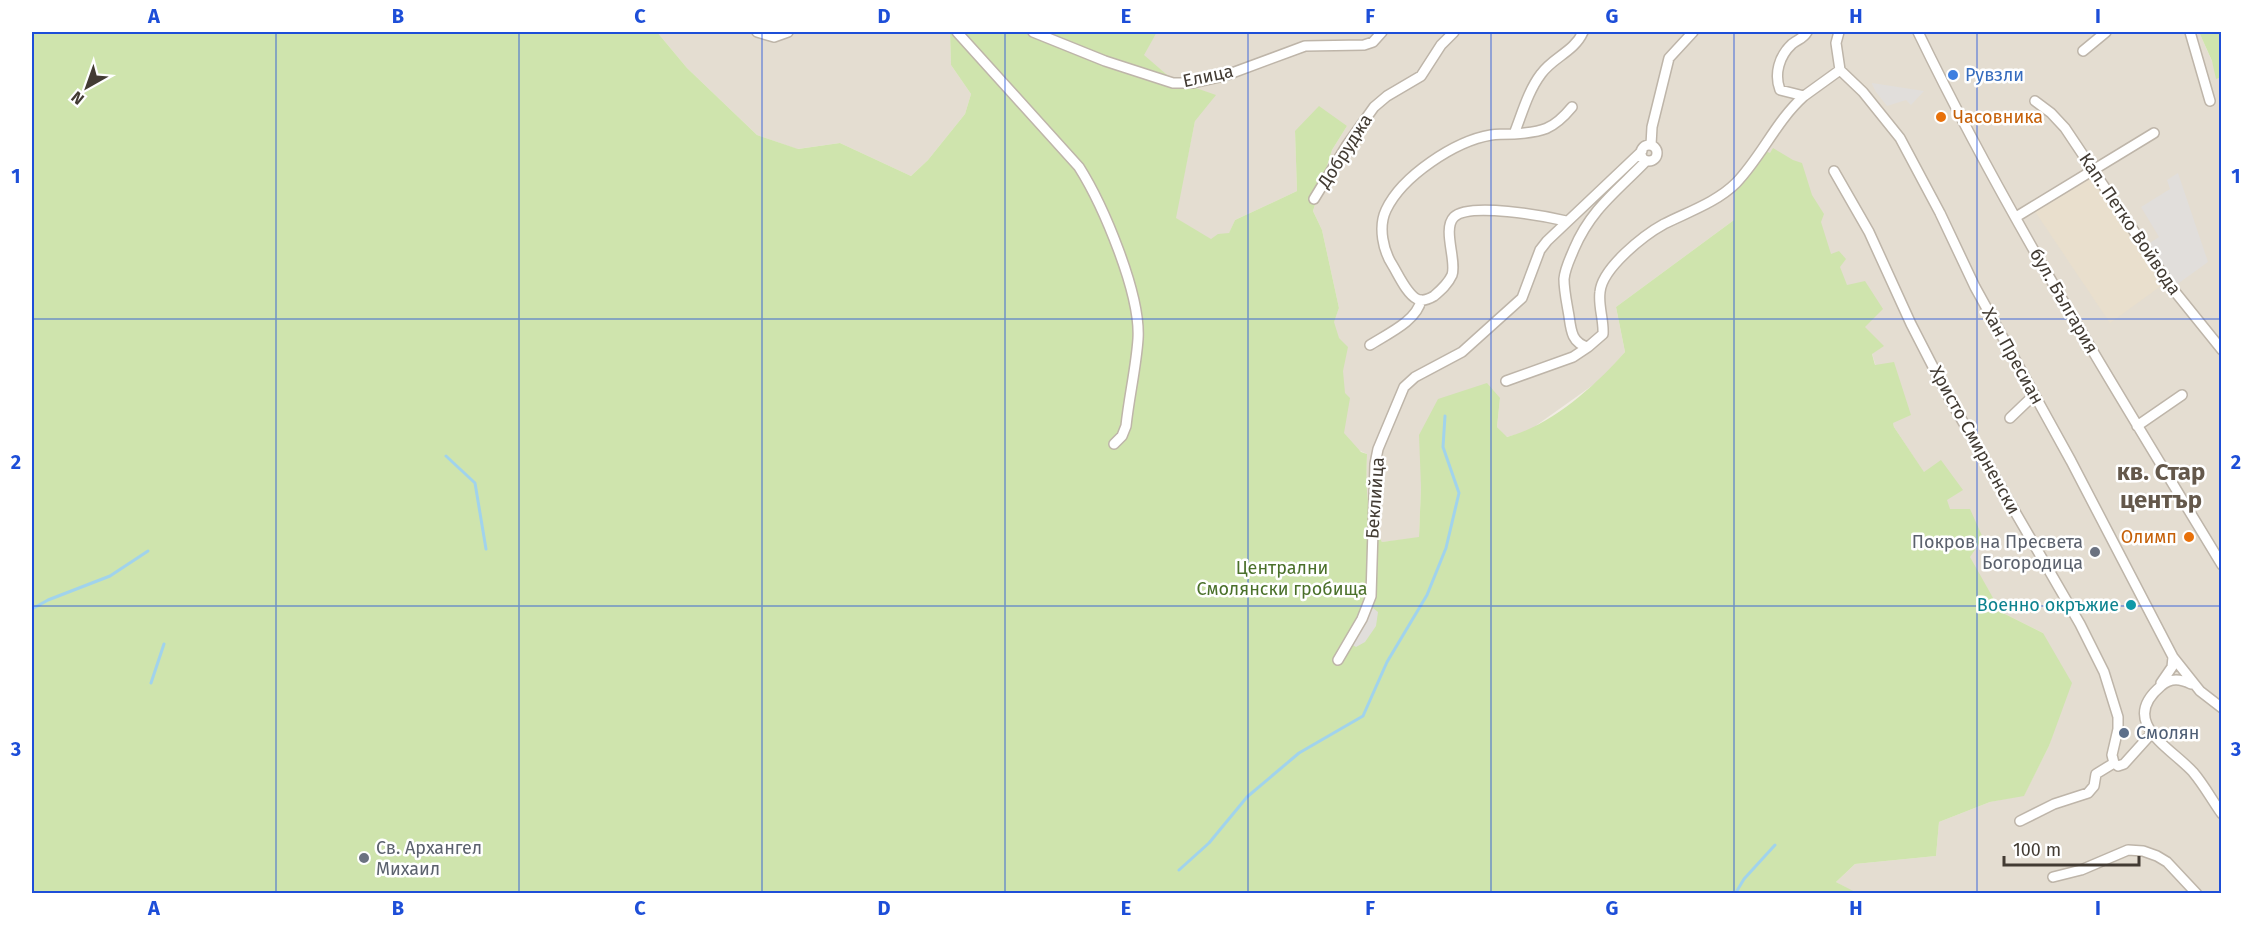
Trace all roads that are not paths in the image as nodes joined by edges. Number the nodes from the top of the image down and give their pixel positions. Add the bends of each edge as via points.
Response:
1 (757, 32) edge
2 (788, 32) edge
3 (957, 32) edge
4 (1033, 32) edge
5 (1382, 32) edge
6 (1454, 32) edge
7 (1583, 32) edge
8 (1693, 32) edge
9 (1815, 32) edge
10 (1839, 32) edge
11 (1918, 32) edge
12 (2106, 32) edge
13 (2190, 32) edge
14 (1806, 34) edge
15 (2083, 51) dead end
16 (1839, 67) junction
17 (1804, 96) junction
18 (2035, 101) dead end
19 (2210, 101) dead end
20 (1572, 107) dead end
21 (2154, 132) dead end
22 (1514, 134) junction
23 (1651, 145) junction
24 (1642, 151) junction
25 (1646, 161) junction
26 (2092, 170) junction
27 (1834, 171) dead end
28 (1314, 199) dead end
29 (2016, 217) junction
30 (1566, 221) junction
31 (1421, 300) junction
32 (1370, 345) dead end
33 (1588, 347) junction
34 (2222, 350) edge
35 (1506, 381) dead end
36 (2034, 395) junction
37 (2182, 395) dead end
38 (2010, 418) dead end
39 (2137, 426) junction
40 (1114, 444) dead end
41 (2222, 565) edge
42 (2173, 657) junction
43 (1338, 660) dead end
44 (2193, 685) junction
45 (2159, 688) junction
46 (2222, 708) edge
47 (2151, 734) junction
48 (2114, 763) junction
49 (2222, 814) edge
50 (2020, 821) dead end
51 (2053, 877) dead end
52 (2197, 894) edge

1 - 2 street via 774,37
3 - 40 street via 1079,166 1105,216 1137,319 1138,339 1126,426
4 - 5 street, Елица via 1156,79 1184,83 1224,76 1305,46 1364,45 1378,39
6 - 28 street, Добруджа via 1421,76 1374,107
7 - 22 street via 1570,50 1542,72
8 - 23 street via 1667,65
9 - 14 street
10 - 16 street
11 - 29 street, бул. България
12 - 15 street
13 - 19 street
14 - 17 street via 1792,44 1778,64 1777,82 1780,90
16 - 17 street
16 - 36 street, Хан Пресиан via 1900,138
17 - 33 street via 1789,110 1736,183 1662,225 1610,268 1599,292 1603,334
18 - 26 street, Кап. Петко Войвода via 2065,128
20 - 22 street via 1548,129
21 - 26 street
22 - 31 street via 1490,135 1443,155 1406,183 1386,209 1383,240 1391,262 1410,293
23 - 24 street
23 - 25 street via 1658,155 1653,161
24 - 25 street
24 - 30 street, Беклийца
25 - 33 street via 1586,223 1566,266 1564,280 1573,338
26 - 29 street
26 - 34 street, Кап. Петко Войвода via 2172,288
27 - 48 street, Христо Смирненски via 1869,231 1948,396 2104,672 2118,717
29 - 39 street, бул. България
30 - 31 street via 1490,211 1455,216 1450,232 1453,274 1436,294
30 - 43 street, Беклийца via 1540,250 1522,298 1462,352 1404,387 1375,464 1371,596
31 - 32 street via 1411,317
33 - 35 street via 1573,357
36 - 38 street
36 - 42 street, Хан Пресиан
37 - 39 street
39 - 41 street, бул. България
42 - 44 street, Хан Пресиан
42 - 45 street via 2172,667
44 - 45 street via 2181,679
44 - 46 street, Хан Пресиан
45 - 47 street via 2145,712
47 - 48 street via 2124,764
47 - 49 street via 2192,772
48 - 50 street via 2096,774 2088,793
51 - 52 street via 2128,850 2143,851 2167,862

